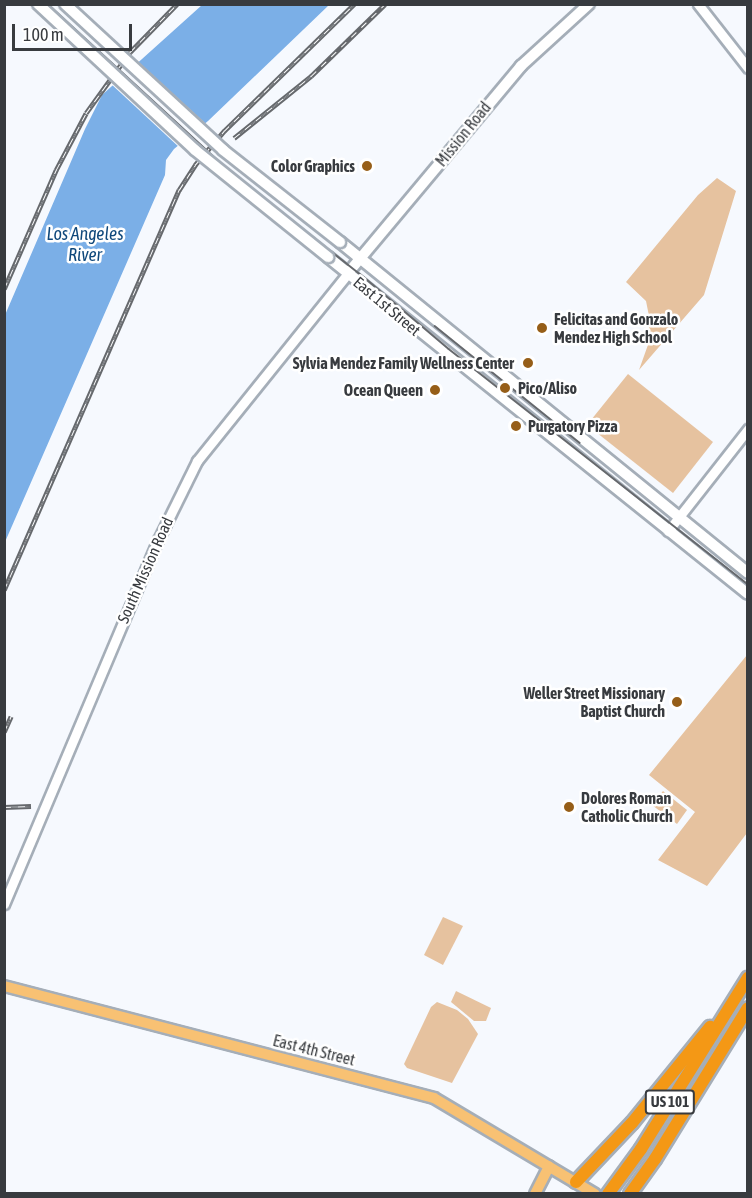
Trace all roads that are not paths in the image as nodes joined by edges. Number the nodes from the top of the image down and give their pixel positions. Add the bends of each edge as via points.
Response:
1 (38, 4) edge
2 (65, 4) edge
3 (589, 4) edge
4 (698, 4) edge
5 (747, 68) edge
6 (361, 258) junction
7 (348, 273) junction
8 (747, 429) edge
9 (677, 516) junction
10 (668, 531) junction
11 (747, 573) edge
12 (747, 594) edge
13 (4, 904) edge
14 (747, 978) edge
15 (4, 986) edge
16 (727, 1008) junction
17 (747, 1008) edge
18 (549, 1166) junction
19 (586, 1188) edge
20 (535, 1194) edge
21 (608, 1194) edge
22 (630, 1194) edge

1 - 7 main road, East 1st Street, bridge via 195,150
2 - 6 main road, East 1st Street, bridge via 208,137
3 - 6 main road, Mission Road via 520,66
4 - 5 street
6 - 7 main road, Mission Road
6 - 9 main road, East 1st Street
7 - 10 main road, East 1st Street
7 - 13 street, South Mission Road via 197,461 158,540
8 - 9 street
9 - 10 street
9 - 11 main road, East 1st Street
10 - 12 main road, East 1st Street
14 - 16 highway, US 101
15 - 18 main road, East 4th Street via 434,1098
16 - 19 highway via 632,1123
16 - 21 highway, US 101 via 641,1149
17 - 22 highway, US 101
18 - 19 main road, East 4th Street
18 - 20 main road

